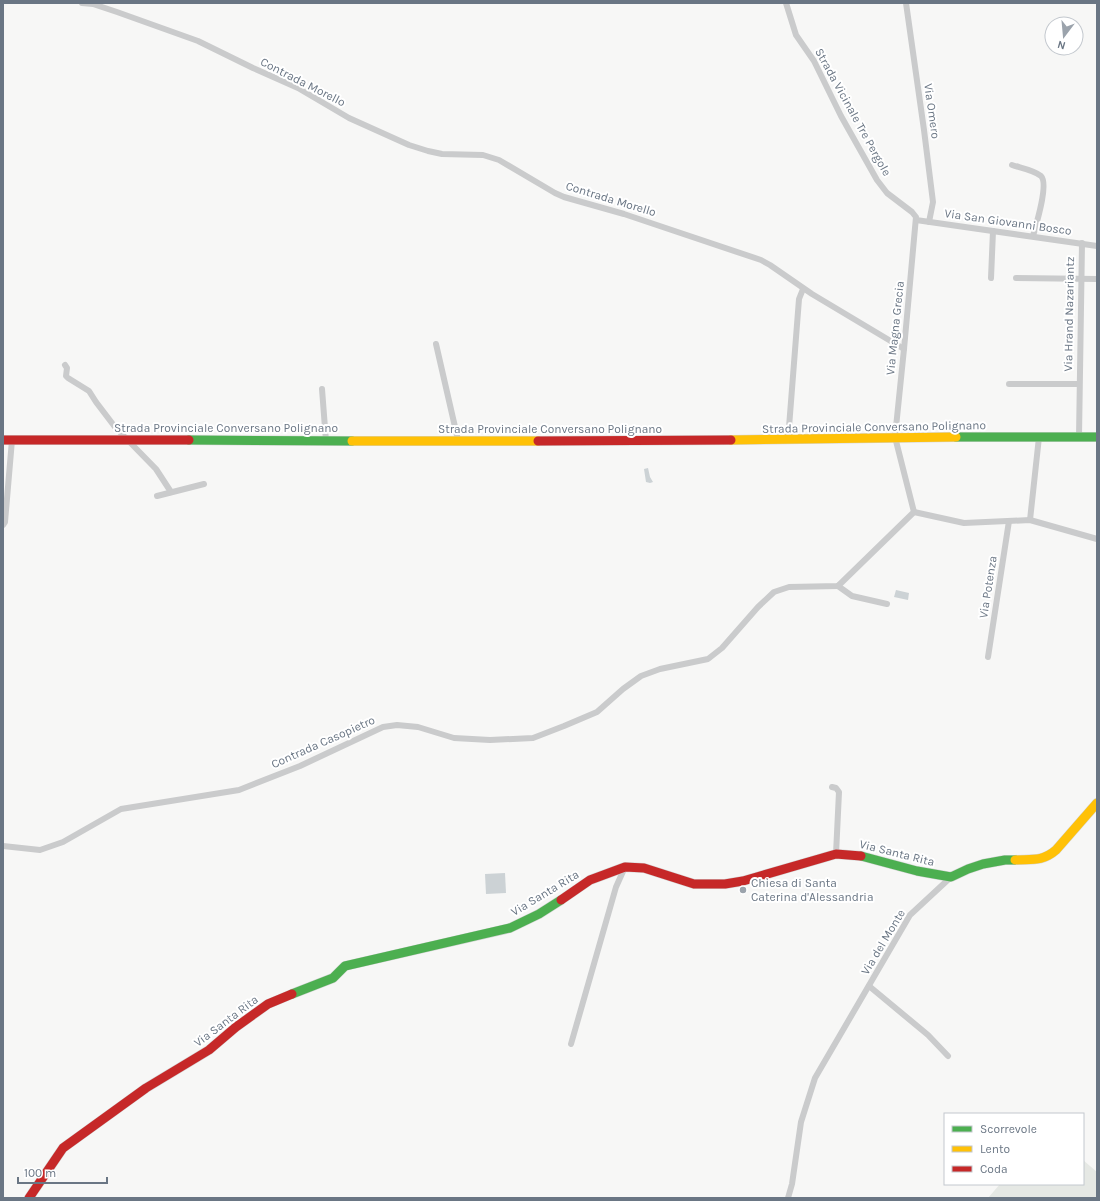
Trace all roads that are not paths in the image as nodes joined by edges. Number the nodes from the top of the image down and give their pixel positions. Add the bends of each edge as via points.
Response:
1 (82, 3) edge
2 (786, 3) edge
3 (906, 3) edge
4 (1012, 165) dead end
5 (916, 220) junction
6 (929, 222) junction
7 (993, 231) junction
8 (1033, 236) junction
9 (1082, 243) junction
10 (1097, 246) edge
11 (991, 278) dead end
12 (1016, 278) dead end
13 (1097, 279) edge
14 (1081, 280) junction
15 (804, 289) junction
16 (436, 344) dead end
17 (904, 350) junction
18 (65, 365) dead end
19 (1009, 384) dead end
20 (1079, 384) junction
21 (322, 390) dead end
22 (895, 437) junction
23 (1038, 437) junction
24 (1079, 437) junction
25 (1097, 437) edge
26 (8, 440) edge
27 (128, 440) junction
28 (458, 440) junction
29 (788, 440) junction
30 (326, 441) junction
31 (204, 484) dead end
32 (171, 492) junction
33 (157, 496) dead end
34 (914, 512) junction
35 (1030, 520) junction
36 (1009, 521) junction
37 (3, 525) edge
38 (1097, 539) edge
39 (838, 586) junction
40 (887, 604) dead end
41 (988, 657) dead end
42 (832, 787) dead end
43 (1097, 803) edge
44 (3, 846) edge
45 (836, 854) junction
46 (625, 867) junction
47 (951, 877) junction
48 (869, 986) junction
49 (571, 1044) dead end
50 (948, 1056) dead end
51 (29, 1198) edge
52 (788, 1198) edge

1 - 15 street, Contrada Morello via 93,4 198,41 298,88 349,118 409,145 442,154 483,155 499,160 560,195 761,260
2 - 5 street, Strada Vicinale Tre Pergole via 796,35 812,58 877,180 887,193 912,212
3 - 6 street, Via Omero via 932,202
4 - 8 street via 1043,177 1044,193
5 - 6 street, Via San Giovanni Bosco
5 - 17 street, Via Magna Grecia
6 - 7 street, Via San Giovanni Bosco
7 - 8 street, Via San Giovanni Bosco
7 - 11 street
8 - 9 street, Via San Giovanni Bosco
9 - 10 street, Via San Giovanni Bosco
9 - 14 street, Via Hrand Nazariantz
12 - 14 street
13 - 14 street
14 - 20 street, Via Hrand Nazariantz
15 - 17 street, Contrada Morello
15 - 29 street via 799,299
16 - 28 street
17 - 22 street, Via Magna Grecia
18 - 27 street via 66,376 89,391
19 - 20 street, Via Hrand Nazariantz
20 - 24 street, Via Hrand Nazariantz
21 - 30 street
22 - 23 street, Strada Provinciale Conversano Polignano
22 - 29 street, Strada Provinciale Conversano Polignano
22 - 34 street
23 - 24 street, Strada Provinciale Conversano Polignano
23 - 35 street
24 - 25 street, Strada Provinciale Conversano Polignano
26 - 27 street, Strada Provinciale Conversano Polignano
26 - 37 street
27 - 30 street, Strada Provinciale Conversano Polignano
27 - 32 street via 156,470
28 - 29 street, Strada Provinciale Conversano Polignano
28 - 30 street, Strada Provinciale Conversano Polignano
31 - 32 street
32 - 33 street
34 - 36 street via 964,523
34 - 39 street
35 - 36 street
35 - 38 street
36 - 41 street, Via Potenza
39 - 40 street via 852,596
39 - 44 street, Contrada Casopietro via 789,588 774,592 722,648 708,659 660,668 641,676 597,712 532,738 454,738 418,727 383,727 300,766 239,790 121,809 63,842 40,850
42 - 45 street via 839,792
43 - 47 street via 1049,856 1042,859 1006,860 983,864
45 - 46 street, Via Santa Rita via 743,881 719,884 694,884 644,868
45 - 47 street, Via Santa Rita via 862,856
46 - 49 street via 616,887
46 - 51 street, Via Santa Rita via 590,880 539,914 510,928 345,966 333,978 268,1004 236,1026 209,1050 146,1088 63,1148
47 - 48 street, Via del Monte via 910,915
48 - 50 street via 928,1035
48 - 52 street, Via del Monte via 811,1089 801,1122

